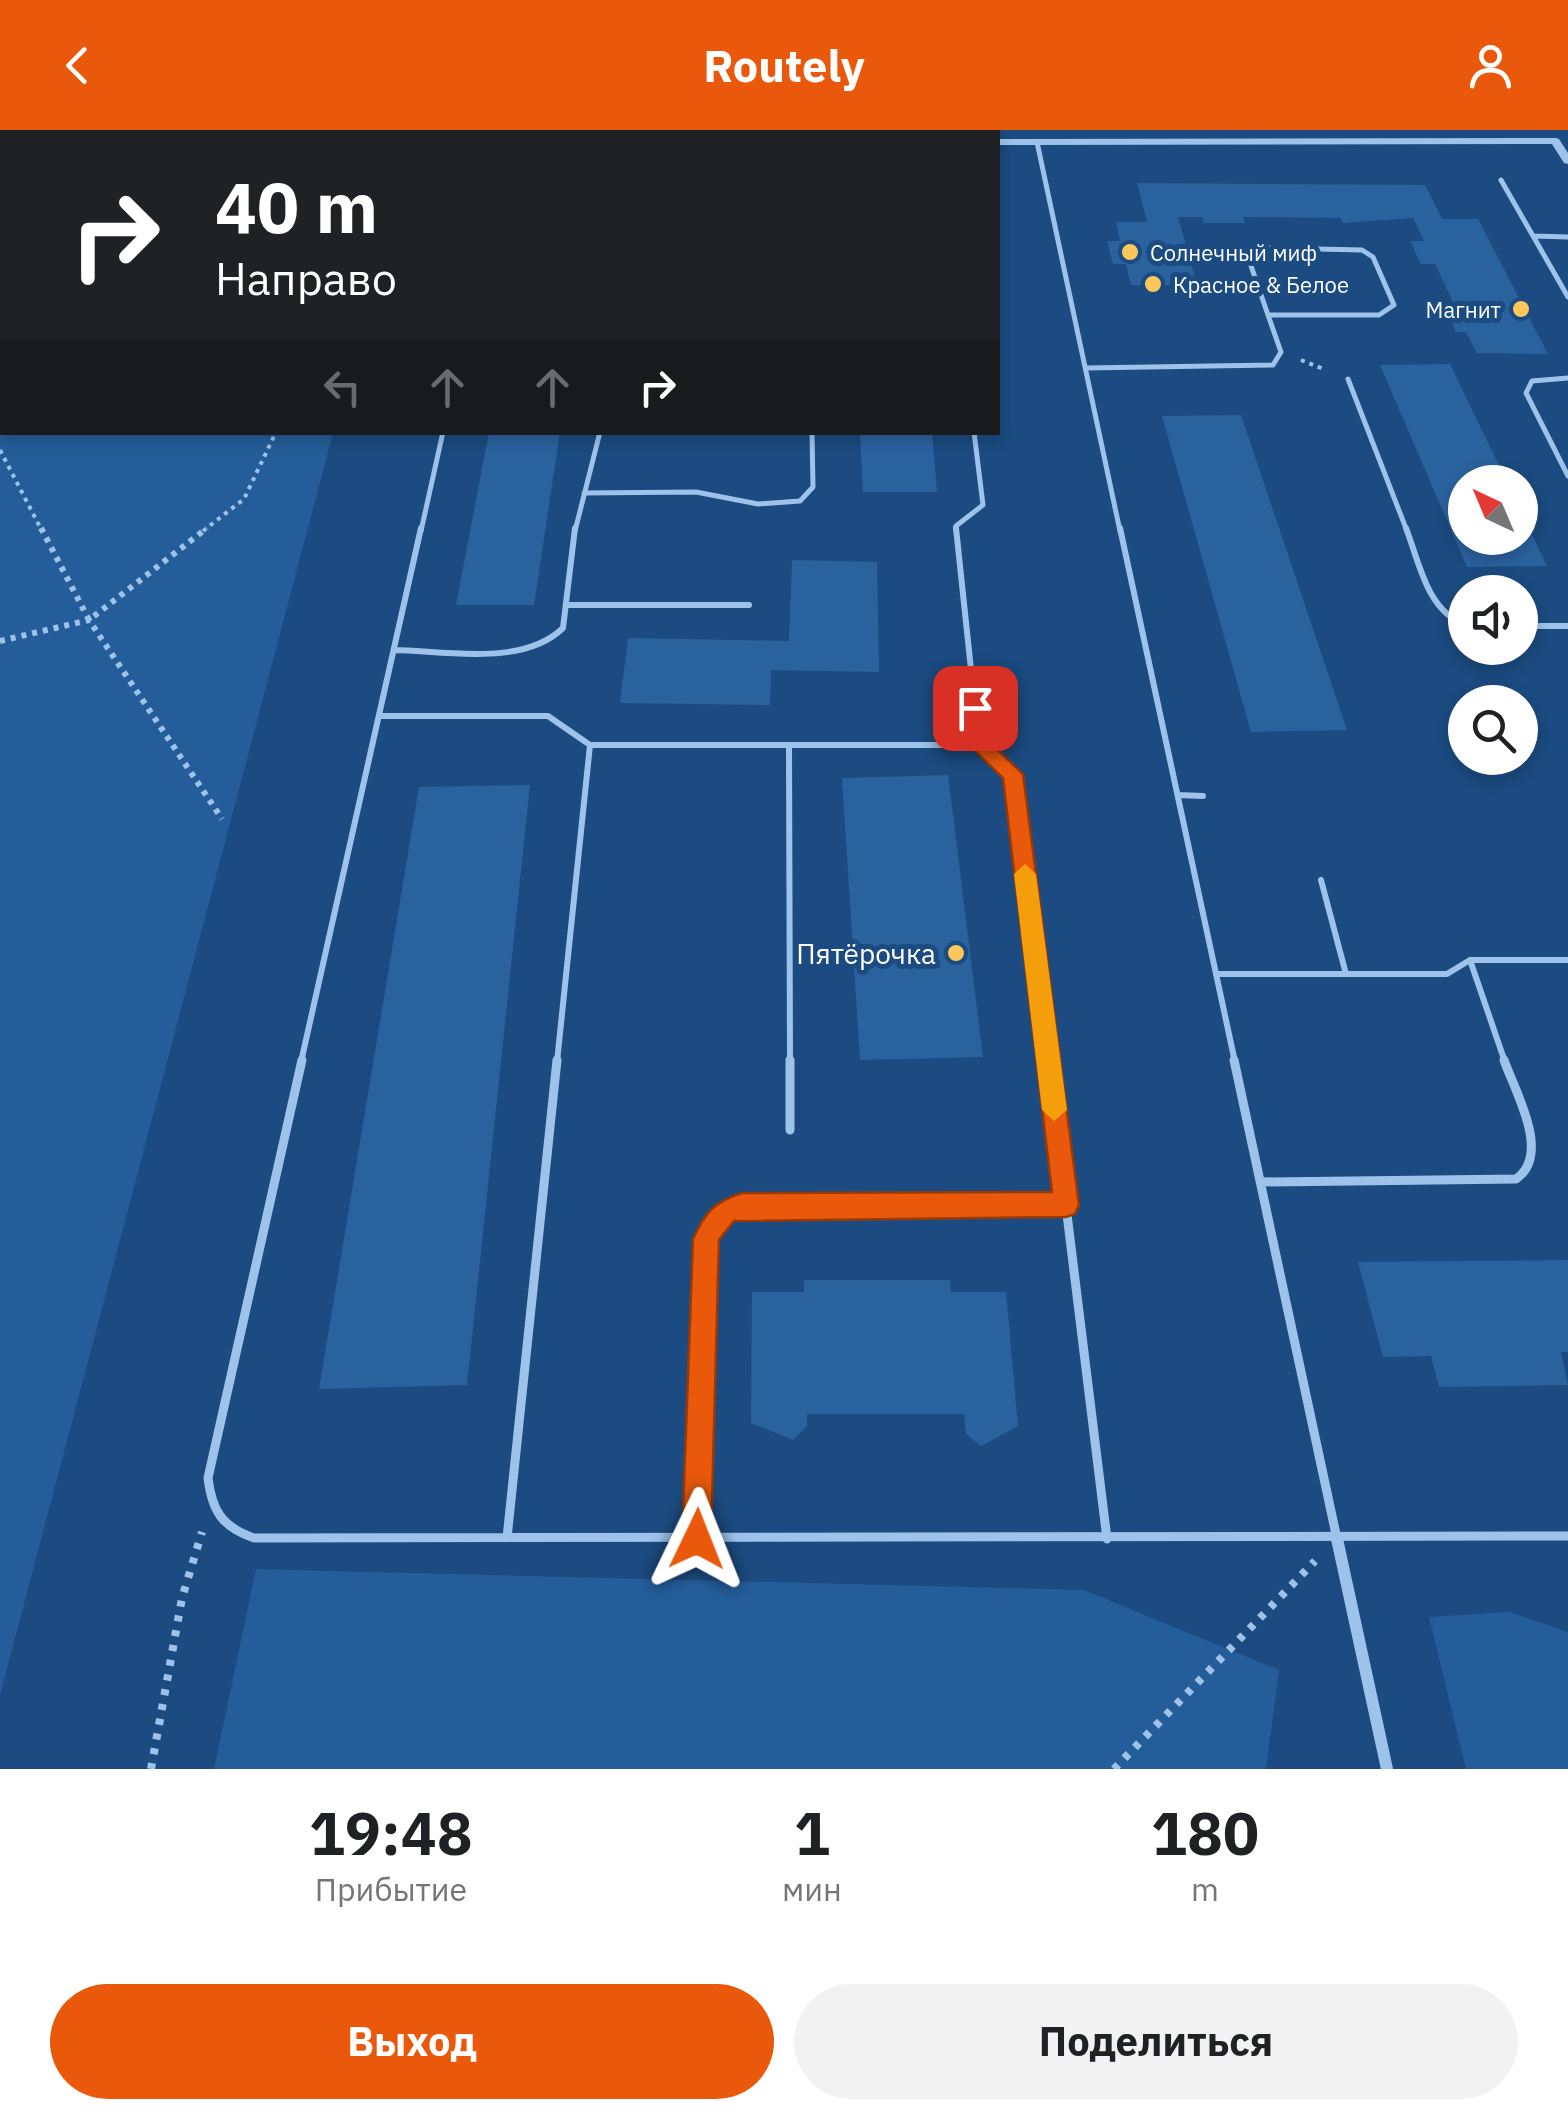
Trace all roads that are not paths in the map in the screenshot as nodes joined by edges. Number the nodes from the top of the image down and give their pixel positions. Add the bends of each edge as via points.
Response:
1 (1557, 137) edge
2 (1000, 142) edge
3 (1038, 142) junction
4 (1568, 160) edge
5 (1502, 180) dead end
6 (1534, 236) junction
7 (1568, 237) edge
8 (1568, 297) edge
9 (1268, 316) junction
10 (1086, 368) junction
11 (1568, 378) edge
12 (1348, 379) road end
13 (442, 435) edge
14 (599, 435) edge
15 (812, 435) edge
16 (974, 435) edge
17 (1568, 476) edge
18 (584, 492) junction
19 (748, 604) dead end
20 (566, 605) junction
21 (1448, 618) edge
22 (1538, 626) edge
23 (1568, 626) edge
24 (394, 650) junction
25 (379, 716) junction
26 (789, 745) junction
27 (979, 745) junction
28 (590, 746) junction
29 (1178, 796) junction
30 (1203, 796) dead end
31 (1321, 880) dead end
32 (1470, 960) junction
33 (1568, 960) edge
34 (1216, 974) junction
35 (1346, 974) junction
36 (790, 1130) dead end
37 (1261, 1182) junction
38 (1066, 1205) junction
39 (1568, 1536) edge
40 (506, 1538) junction
41 (1337, 1538) junction
42 (697, 1539) junction
43 (1108, 1539) junction
44 (1386, 1769) edge

1 - 3 street
1 - 4 street
2 - 3 street
3 - 10 lane
5 - 6 lane
6 - 7 lane
6 - 8 lane
9 - 9 lane via 1248,260 1264,248 1369,253 1394,305 1380,315
9 - 10 lane via 1281,352 1280,360 1264,368
10 - 29 lane
11 - 17 lane via 1532,382 1526,394
12 - 21 lane via 1436,606
13 - 24 lane
14 - 18 lane
15 - 18 lane via 813,487 800,501
16 - 27 lane via 983,505 956,526
18 - 20 lane
19 - 20 lane
20 - 24 lane via 563,628 544,646
22 - 23 lane
24 - 25 lane
25 - 28 lane via 548,716
25 - 40 lane via 208,1478 210,1507 225,1529 254,1538
26 - 27 lane
26 - 28 lane
26 - 36 lane
27 - 38 lane via 1013,774
28 - 40 lane
29 - 30 lane
29 - 34 lane
31 - 35 lane
32 - 33 lane
32 - 35 lane via 1447,974
32 - 37 lane via 1532,1143 1533,1161 1523,1176 1508,1182
34 - 35 lane
34 - 37 lane
37 - 41 lane
38 - 42 lane via 726,1211 706,1239
38 - 43 lane
39 - 41 lane
40 - 42 lane
41 - 43 lane
41 - 44 street
42 - 43 lane

